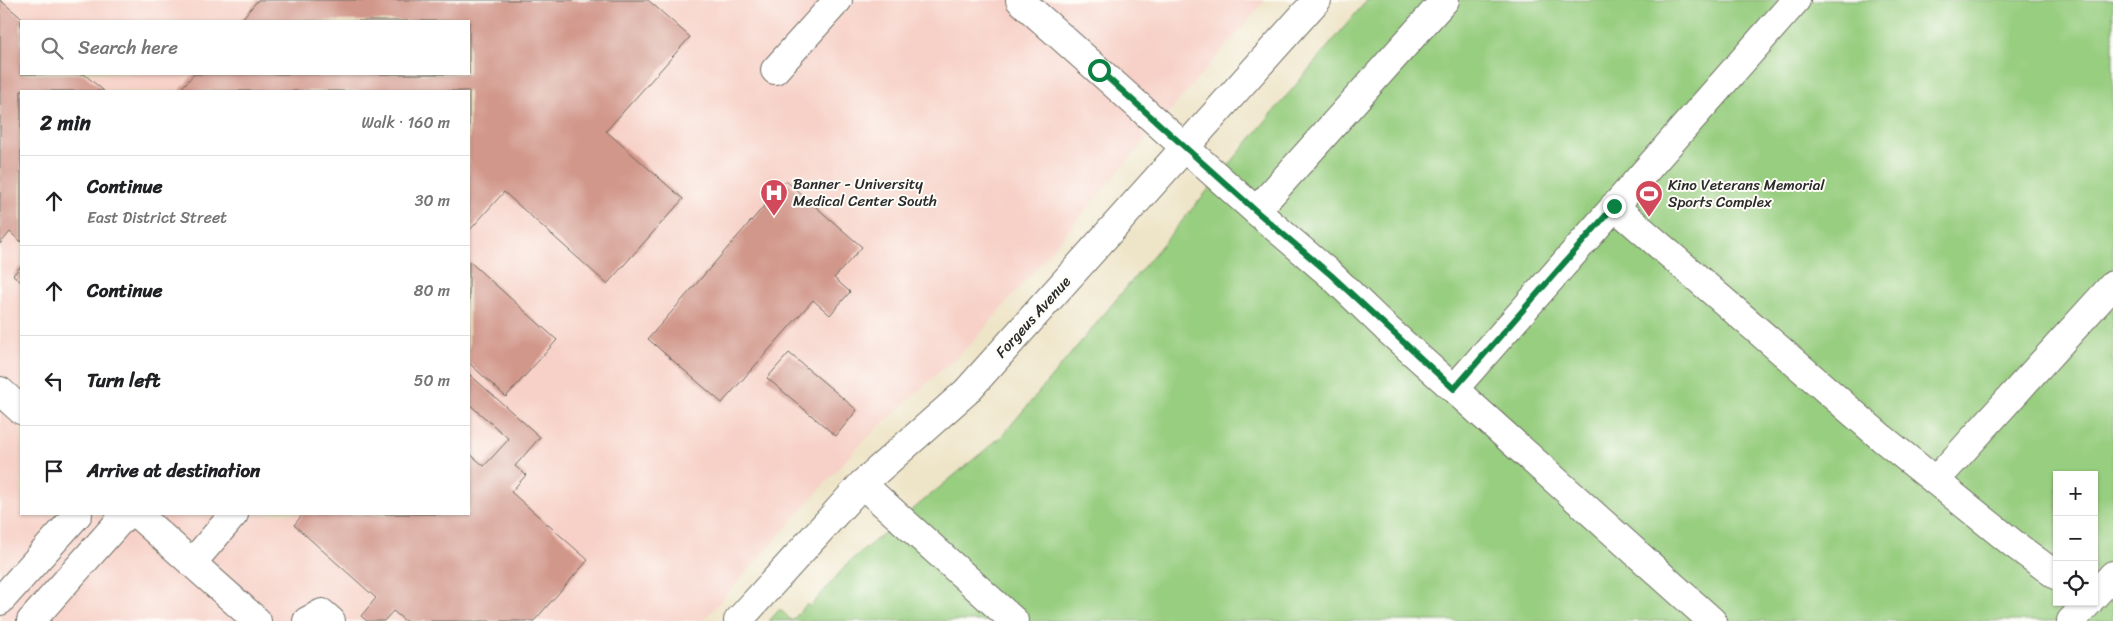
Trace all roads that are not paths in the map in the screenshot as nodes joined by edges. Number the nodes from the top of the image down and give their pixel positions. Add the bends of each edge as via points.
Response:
1 (838, 0) edge
2 (1020, 0) edge
3 (1317, 0) edge
4 (1445, 0) edge
5 (1796, 0) edge
6 (775, 70) dead end
7 (1186, 146) junction
8 (1614, 206) junction
9 (1256, 211) junction
10 (2113, 285) edge
11 (1454, 389) junction
12 (0, 391) edge
13 (20, 409) edge
14 (1936, 481) junction
15 (862, 484) junction
16 (77, 515) edge
17 (125, 515) edge
18 (138, 515) edge
19 (233, 515) edge
20 (192, 563) junction
21 (2053, 573) edge
22 (2113, 575) edge
23 (2098, 592) edge
24 (0, 601) edge
25 (2085, 606) edge
26 (31, 621) edge
27 (257, 621) edge
28 (307, 621) edge
29 (331, 621) edge
30 (738, 621) edge
31 (1014, 621) edge
32 (1712, 621) edge
33 (2072, 621) edge

1 - 6 street
2 - 7 street
3 - 7 street, Forgeus Avenue
4 - 9 street
5 - 8 street
7 - 9 street
7 - 15 street, Forgeus Avenue via 966,392
8 - 11 street
8 - 14 street
9 - 11 street via 1331,275
10 - 14 street
11 - 32 street
12 - 13 street
14 - 21 street
15 - 30 street, Forgeus Avenue
15 - 31 street
16 - 24 street
17 - 26 street
18 - 20 street
19 - 20 street
20 - 27 street
22 - 23 street
25 - 33 street
28 - 29 street via 322,613

